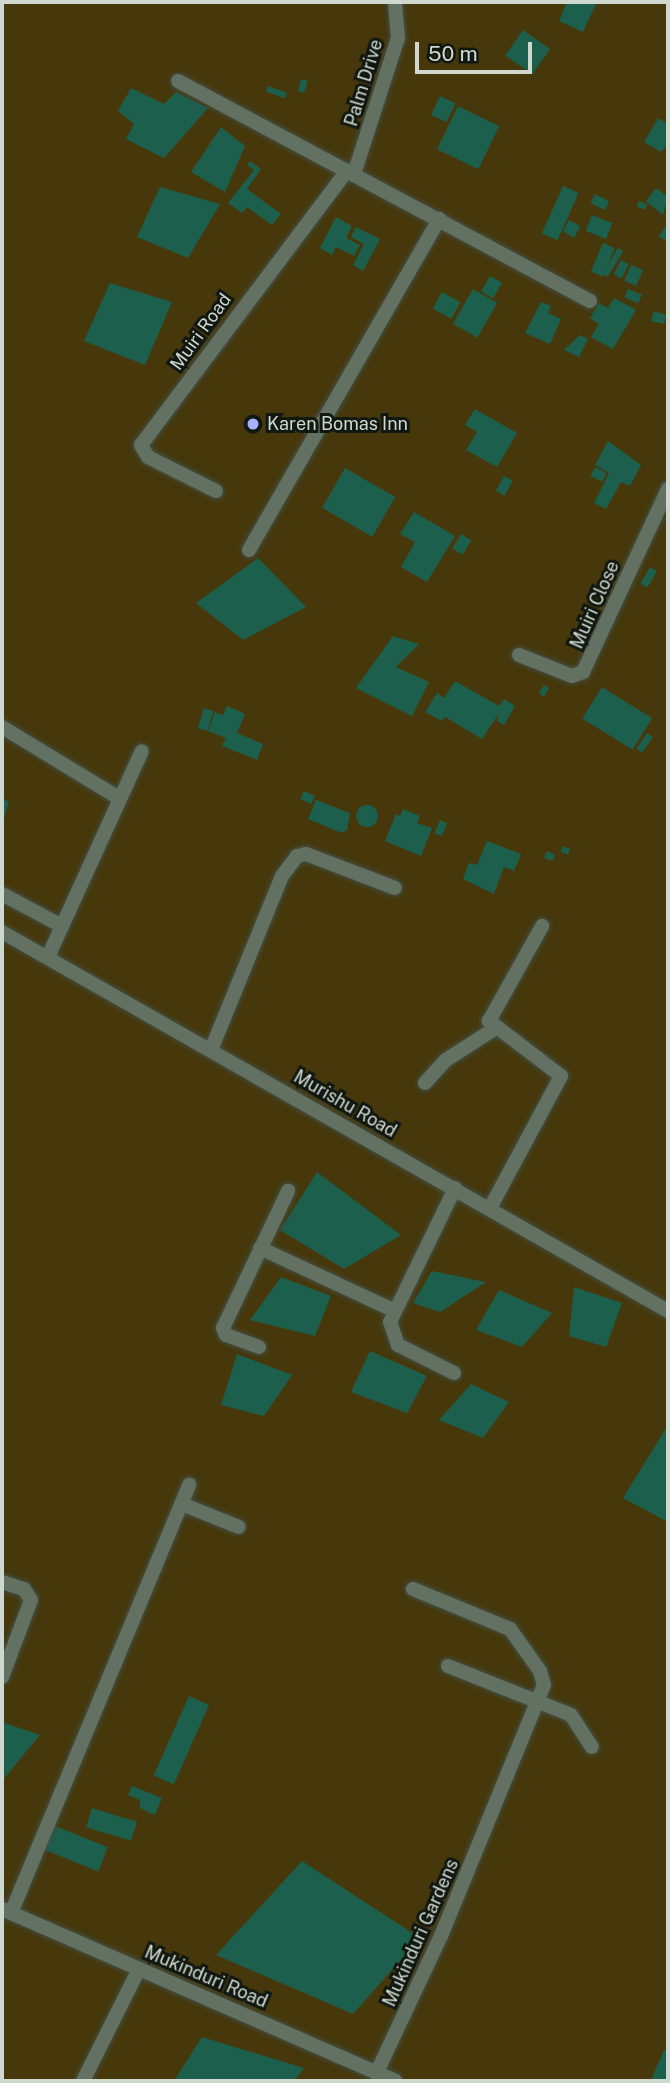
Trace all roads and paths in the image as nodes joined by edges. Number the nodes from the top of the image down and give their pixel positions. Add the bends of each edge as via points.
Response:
1 (395, 2) edge
2 (178, 81) dead end
3 (351, 172) junction
4 (439, 219) junction
5 (590, 301) dead end
6 (668, 489) edge
7 (216, 491) dead end
8 (249, 550) dead end
9 (519, 655) dead end
10 (2, 727) edge
11 (142, 751) dead end
12 (119, 798) junction
13 (396, 888) dead end
14 (2, 894) edge
15 (62, 926) junction
16 (542, 926) dead end
17 (2, 932) edge
18 (48, 957) junction
19 (494, 1029) junction
20 (211, 1050) junction
21 (425, 1083) dead end
22 (455, 1188) junction
23 (288, 1191) dead end
24 (490, 1208) junction
25 (260, 1248) junction
26 (393, 1310) junction
27 (668, 1311) edge
28 (259, 1347) dead end
29 (454, 1373) dead end
30 (189, 1485) dead end
31 (181, 1504) junction
32 (239, 1527) dead end
33 (2, 1582) edge
34 (413, 1589) dead end
35 (449, 1666) dead end
36 (2, 1677) edge
37 (538, 1701) junction
38 (592, 1747) dead end
39 (6, 1911) edge
40 (139, 1969) junction
41 (376, 2074) junction
42 (83, 2081) edge
43 (395, 2081) edge

1 - 3 street, Palm Drive via 398,38
2 - 3 street
3 - 4 street
3 - 7 street, Muiri Road via 141,445 148,457
4 - 5 street
4 - 8 street
6 - 9 street, Muiri Close via 583,672 572,676
10 - 12 street
11 - 12 street
12 - 15 street
13 - 20 street via 298,856 282,876
14 - 15 street
15 - 18 street
16 - 19 street via 491,1014
17 - 18 street, Murishu Road
18 - 20 street, Murishu Road
19 - 21 street via 446,1060
19 - 24 street via 561,1076
20 - 22 street, Murishu Road
22 - 24 street, Murishu Road
22 - 26 street
23 - 25 street
24 - 27 street, Murishu Road
25 - 26 street
25 - 28 street via 222,1330
26 - 29 street via 391,1334 398,1345
30 - 31 street
31 - 32 street
31 - 39 street
33 - 36 street via 24,1589 31,1600
34 - 37 street via 510,1629 545,1678
35 - 37 street
37 - 38 street via 571,1715
37 - 41 street, Mukinduri Gardens via 497,1807
39 - 40 street, Mukinduri Road
40 - 41 street, Mukinduri Road
40 - 42 street
41 - 43 street, Mukinduri Road

